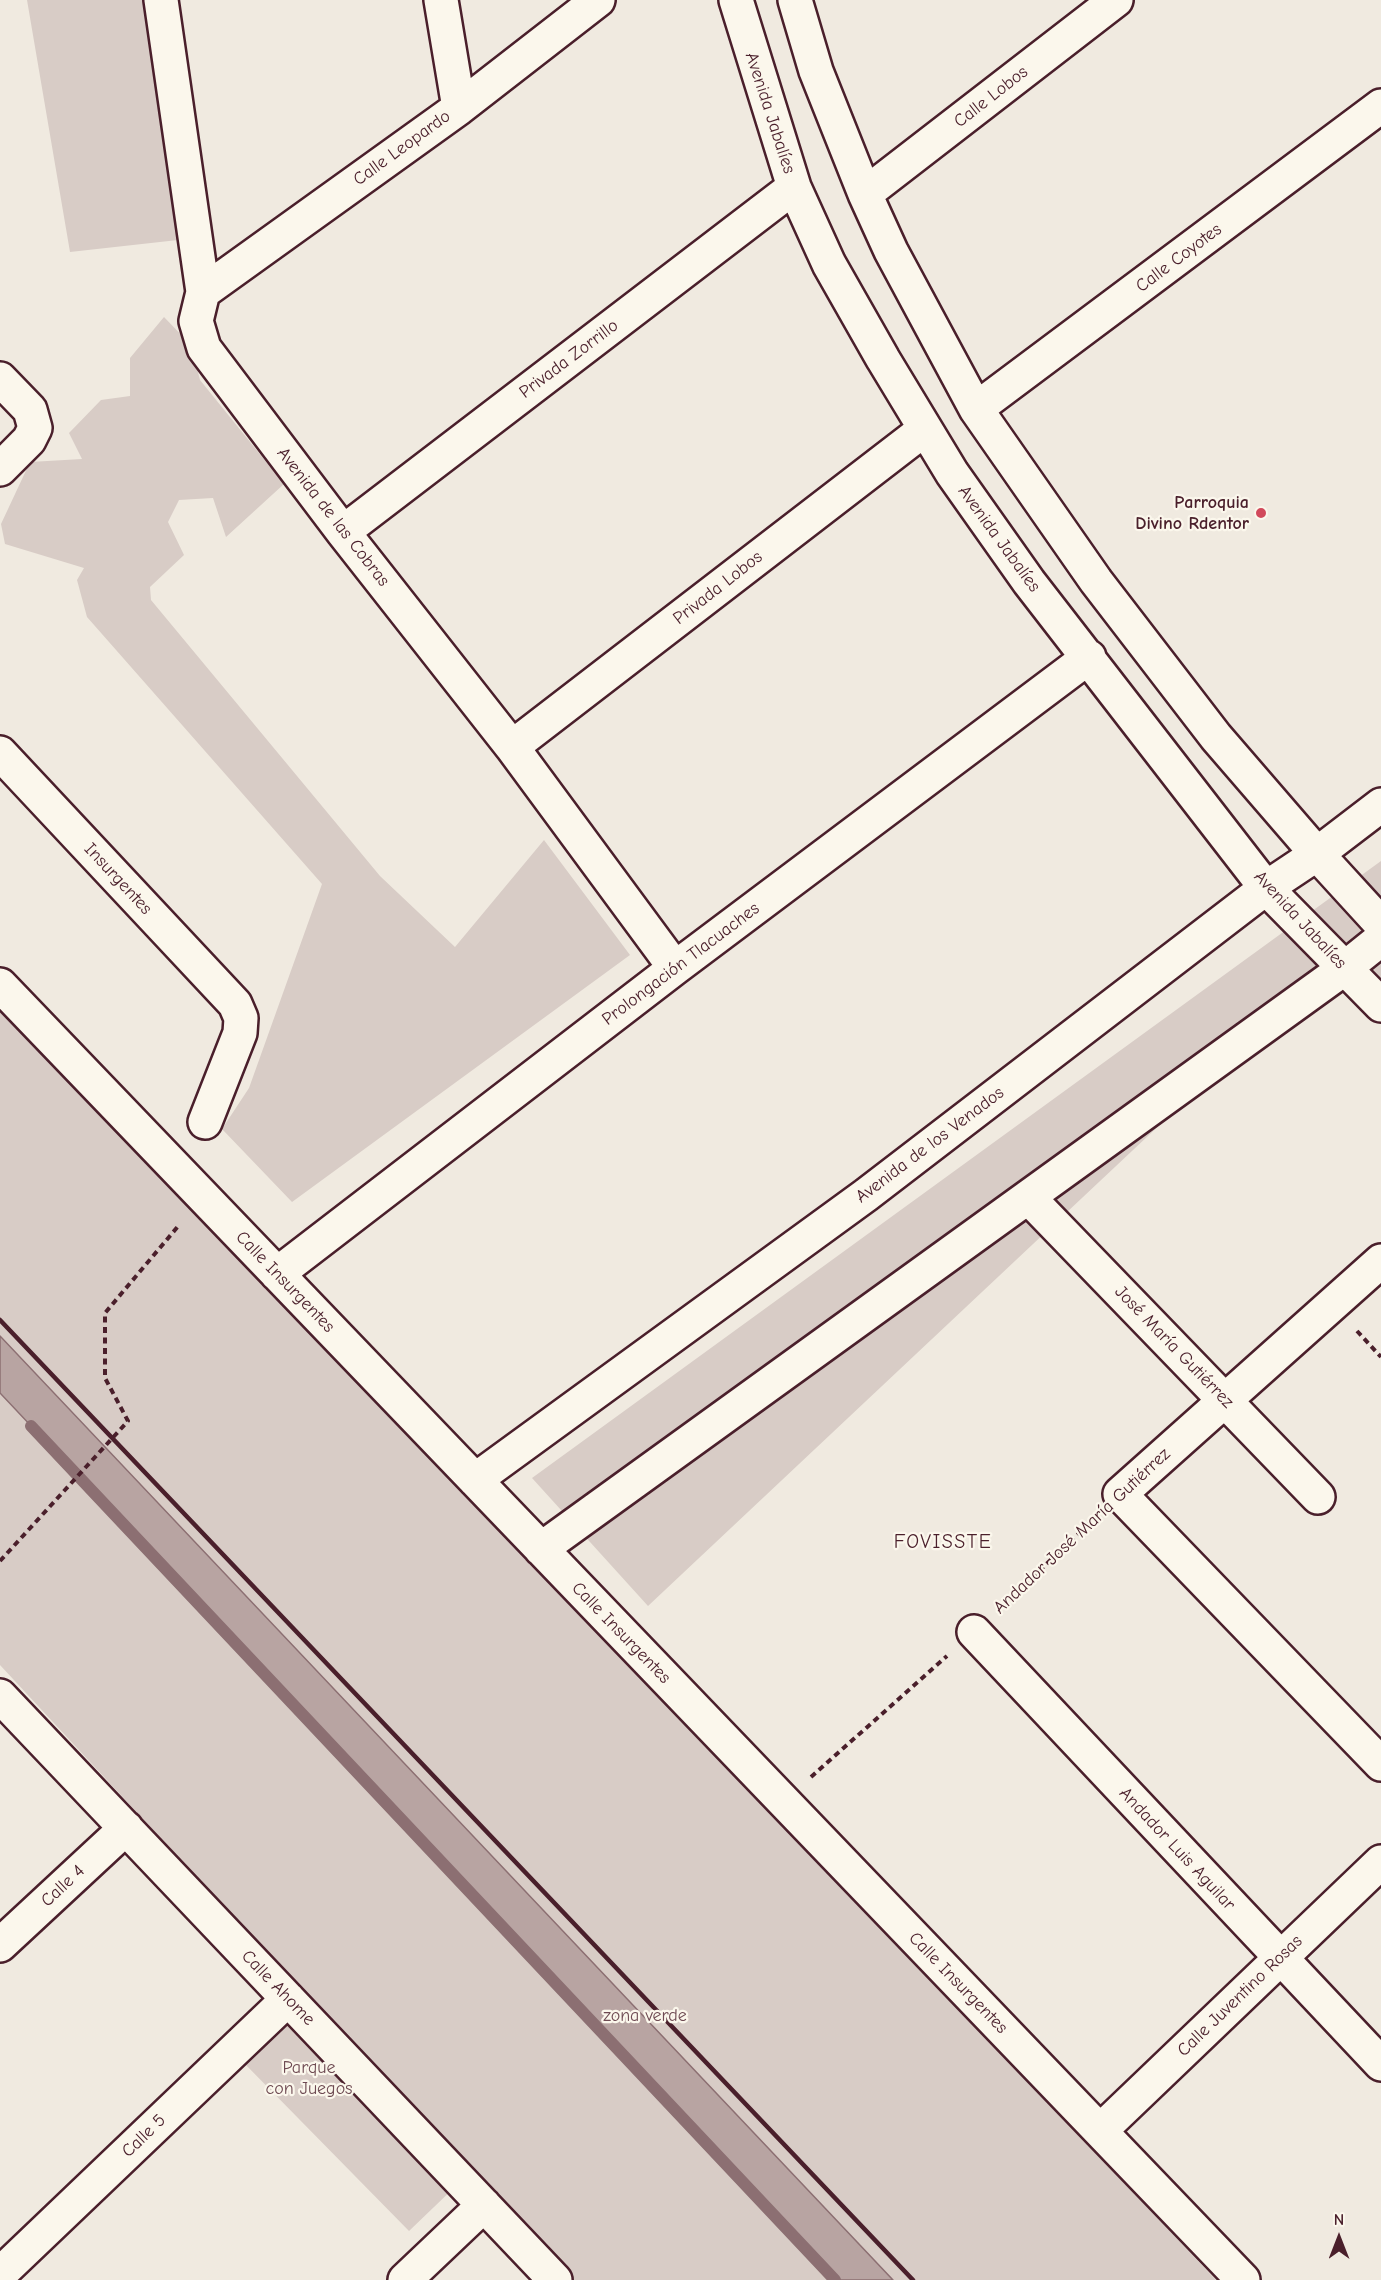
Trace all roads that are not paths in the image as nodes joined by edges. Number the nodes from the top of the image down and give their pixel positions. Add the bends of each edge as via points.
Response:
1 (160, 0) edge
2 (441, 0) edge
3 (598, 0) edge
4 (736, 0) edge
5 (795, 0) edge
6 (1116, 0) edge
7 (1381, 106) edge
8 (459, 108) junction
9 (794, 187) junction
10 (865, 194) junction
11 (203, 292) junction
12 (0, 379) edge
13 (976, 409) junction
14 (925, 429) junction
15 (0, 469) edge
16 (344, 532) junction
17 (1089, 657) junction
18 (512, 747) junction
19 (0, 753) edge
20 (1381, 804) edge
21 (1317, 854) junction
22 (1266, 888) junction
23 (1381, 924) edge
24 (1381, 939) edge
25 (675, 968) junction
26 (1345, 968) junction
27 (0, 985) edge
28 (1381, 1005) edge
29 (205, 1122) dead end
30 (1028, 1197) junction
31 (1381, 1260) edge
32 (277, 1274) junction
33 (1225, 1399) junction
34 (475, 1480) junction
35 (1318, 1497) dead end
36 (542, 1549) junction
37 (974, 1632) road end
38 (0, 1696) edge
39 (1381, 1764) edge
40 (126, 1828) junction
41 (1381, 1862) edge
42 (0, 1945) edge
43 (1280, 1958) junction
44 (288, 1999) junction
45 (1381, 2064) edge
46 (1100, 2131) junction
47 (484, 2205) junction
48 (0, 2274) edge
49 (405, 2280) edge
50 (555, 2280) edge
51 (1243, 2280) edge

1 - 11 street, Avenida de las Cobras
2 - 8 street
3 - 8 street, Calle Leopardo
4 - 9 street, Avenida Jabalíes
5 - 10 street via 816,71
6 - 10 street, Calle Lobos
7 - 13 street, Calle Coyotes
8 - 11 street, Calle Leopardo
9 - 14 street, Avenida Jabalíes via 829,264
9 - 16 street, Privada Zorrillo
10 - 13 street via 891,251
11 - 16 street, Avenida de las Cobras via 196,321 204,348
12 - 15 street via 30,410 35,428 29,440
13 - 21 street via 1096,581 1216,736
14 - 17 street, Avenida Jabalíes via 1029,582
14 - 18 street, Privada Lobos
16 - 18 street, Avenida de las Cobras
17 - 22 street, Avenida Jabalíes
17 - 25 street, Prolongación Tlacuaches
18 - 25 street, Avenida de las Cobras
19 - 29 street, Insurgentes via 235,1004 241,1018 240,1033
20 - 21 street, Avenida de los Venados
21 - 22 street, Avenida de los Venados
21 - 23 street
22 - 26 street, Avenida Jabalíes
22 - 34 street, Avenida de los Venados via 866,1195
24 - 26 street
25 - 32 street, Prolongación Tlacuaches
26 - 28 street, Avenida Jabalíes
26 - 30 street
27 - 32 street, Calle Insurgentes
30 - 33 street, José María Gutiérrez
30 - 36 street
31 - 33 street, Andador José María Gutiérrez
32 - 34 street, Calle Insurgentes
33 - 35 street, José María Gutiérrez
33 - 39 street, Andador José María Gutiérrez via 1120,1494
34 - 36 street, Calle Insurgentes
36 - 46 street, Calle Insurgentes
37 - 43 street, Andador Luis Aguilar
38 - 40 street, Calle Ahome
40 - 42 street, Calle 4
40 - 44 street, Calle Ahome
41 - 43 street, Calle Juventino Rosas
43 - 45 street, Andador Luis Aguilar
43 - 46 street, Calle Juventino Rosas
44 - 47 street, Calle Ahome
44 - 48 street, Calle 5
46 - 51 street, Calle Insurgentes
47 - 49 street
47 - 50 street, Calle Ahome

